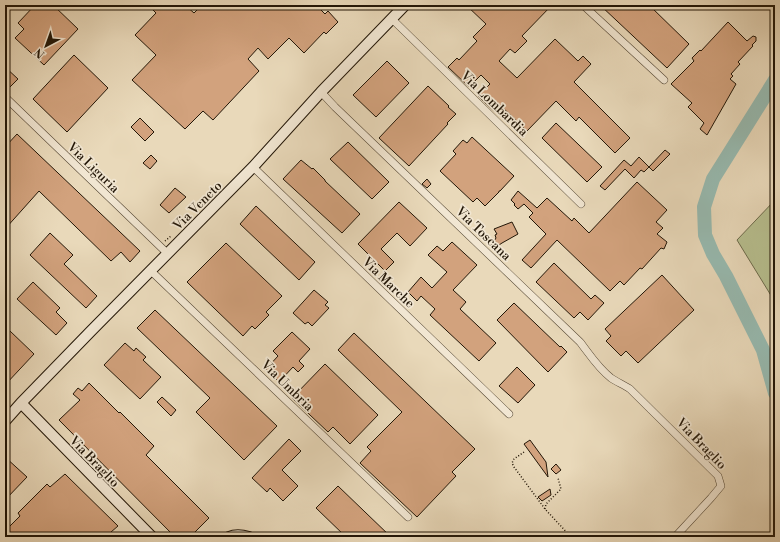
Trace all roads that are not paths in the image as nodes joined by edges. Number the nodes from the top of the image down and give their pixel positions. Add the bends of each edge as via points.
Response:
1 (405, 5) edge
2 (583, 5) edge
3 (392, 20) junction
4 (664, 80) dead end
5 (321, 92) junction
6 (5, 97) edge
7 (253, 167) junction
8 (581, 204) dead end
9 (167, 253) junction
10 (151, 270) junction
11 (630, 389) joint
12 (21, 403) junction
13 (509, 414) dead end
14 (5, 421) edge
15 (408, 517) dead end
16 (152, 537) edge
17 (229, 537) edge
18 (249, 537) edge
19 (675, 537) edge

1 - 3 main road, Via Veneto
2 - 4 street
3 - 5 main road, Via Veneto
3 - 8 street, Via Lombardia
5 - 7 main road, Via Veneto
5 - 11 street, Via Toscana via 580,342 602,370
6 - 9 street, Via Liguria
7 - 9 main road, Via Veneto
7 - 13 street, Via Marche
9 - 10 main road, Via Veneto
10 - 12 main road, Via Veneto
10 - 15 street, Via Umbria
11 - 19 street, Via Braglio via 718,476 721,486
12 - 14 main road, Via Veneto
12 - 16 main road, Via Braglio
17 - 18 main road

